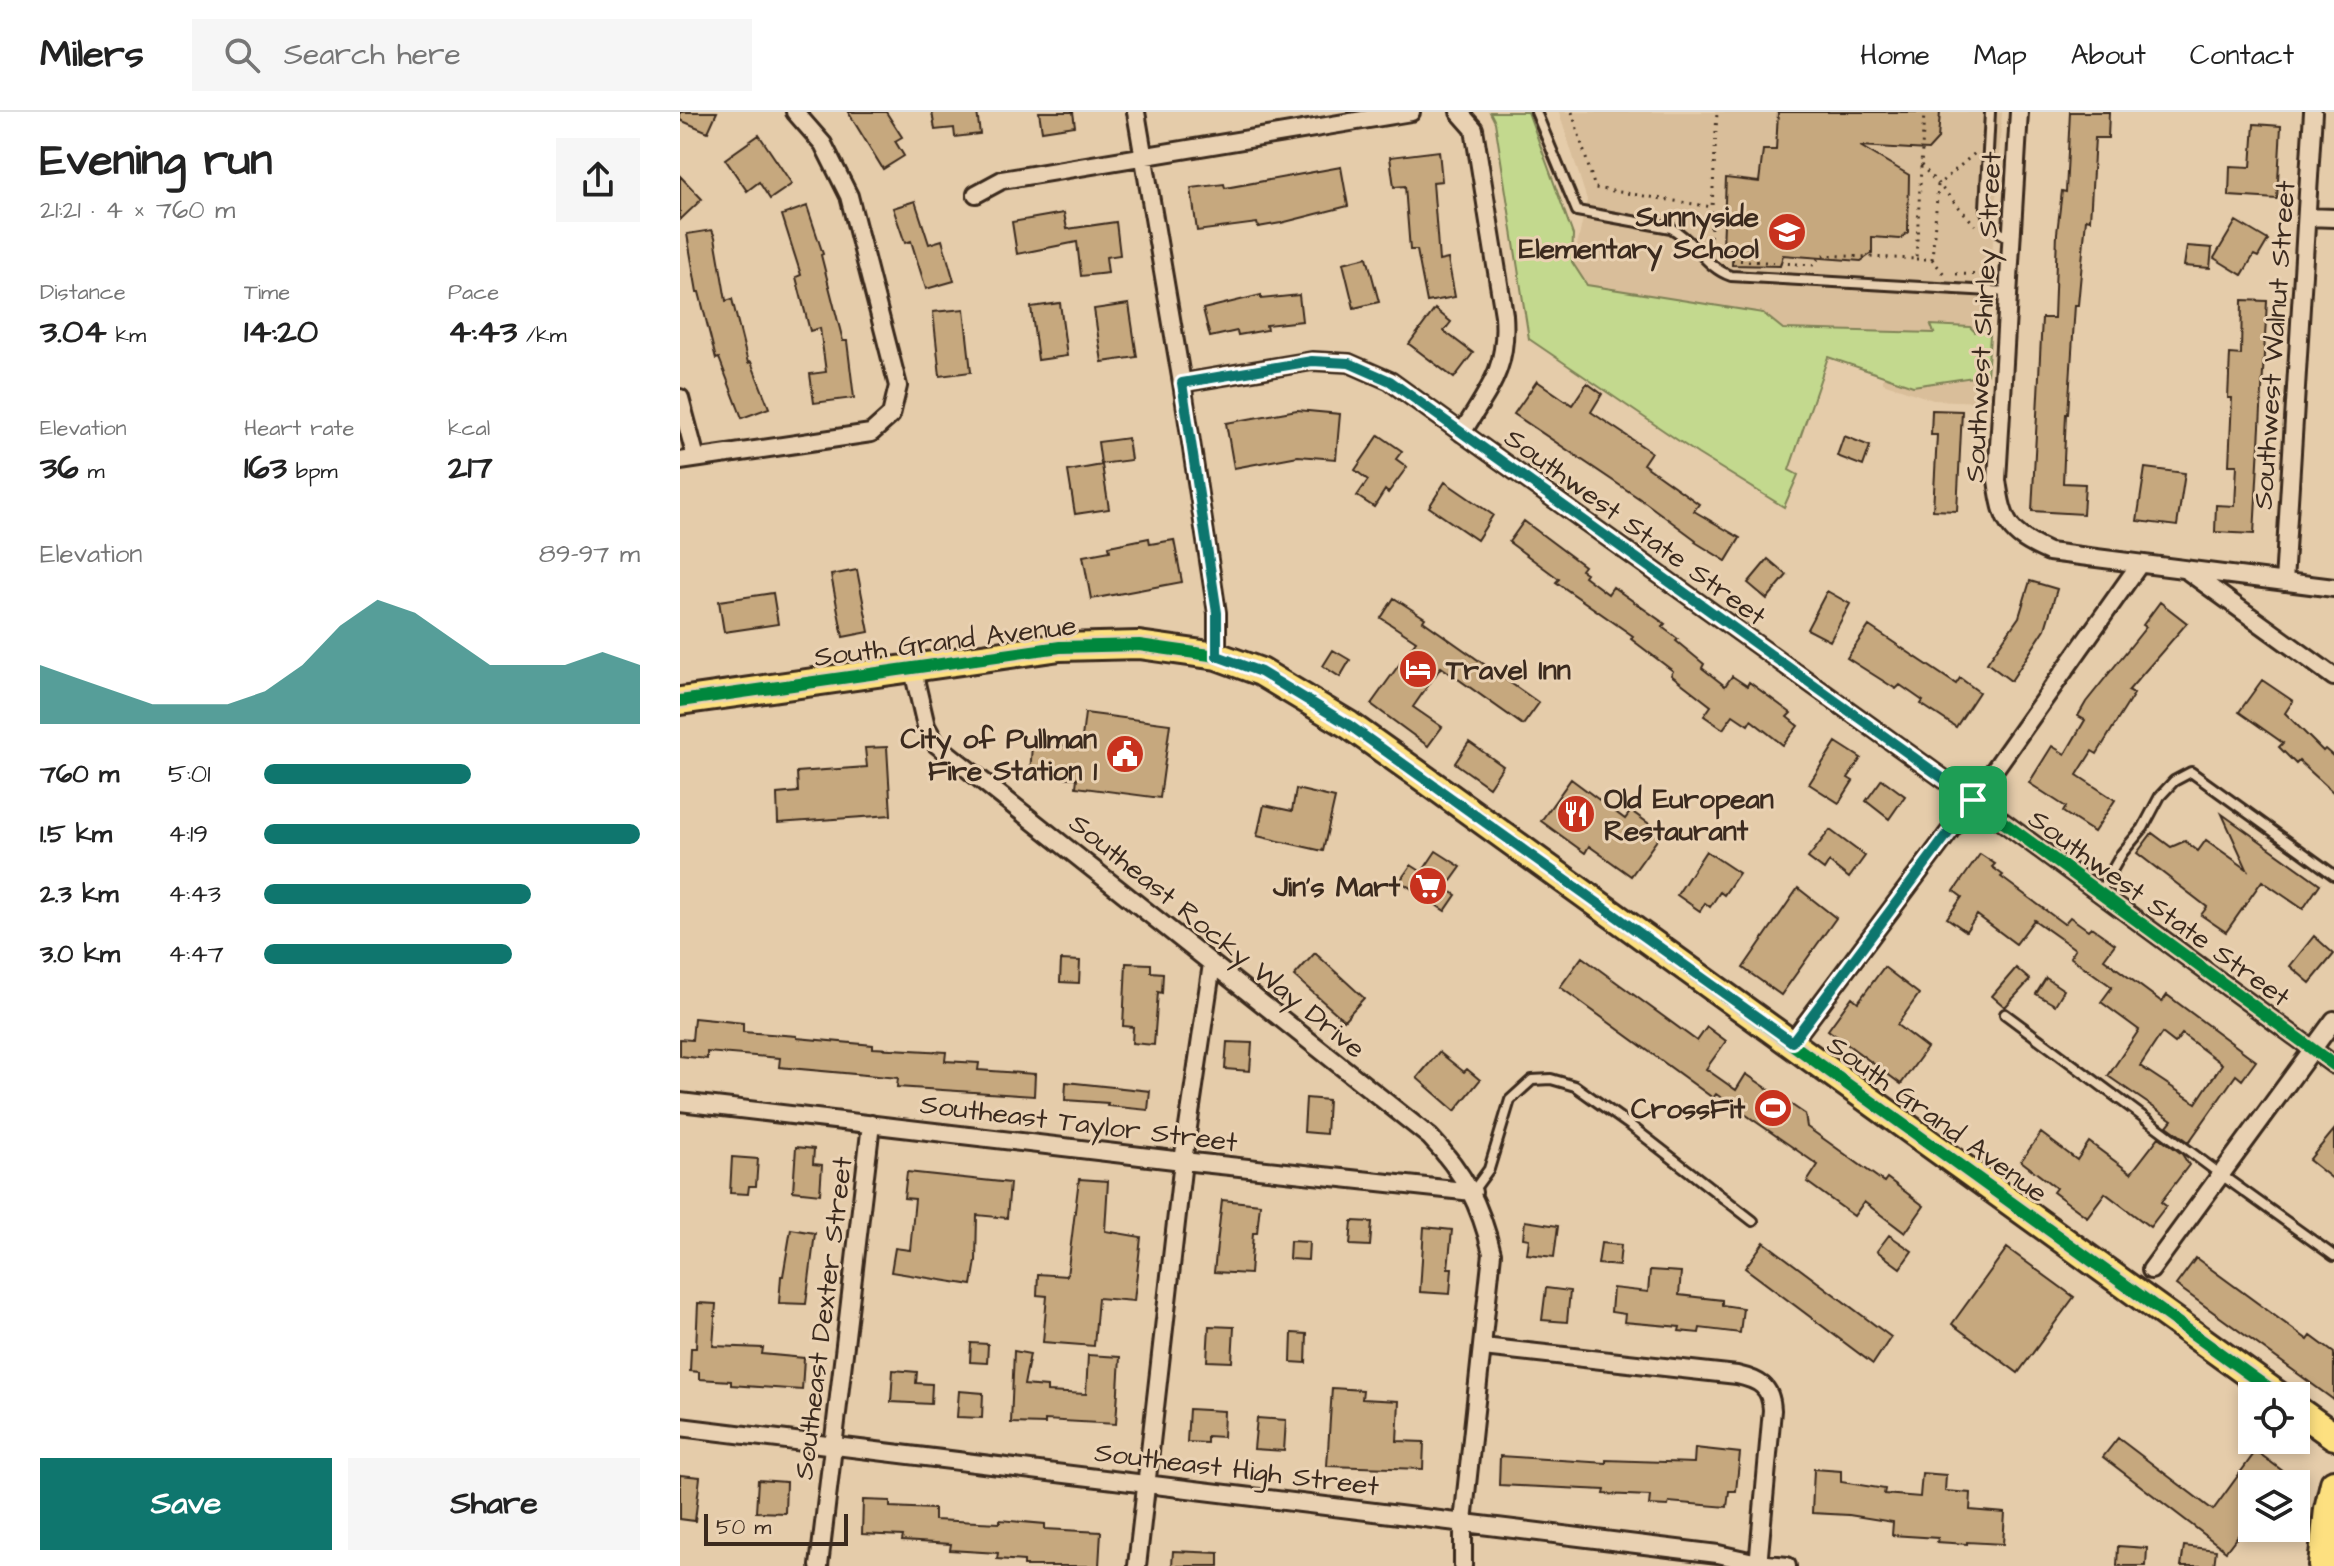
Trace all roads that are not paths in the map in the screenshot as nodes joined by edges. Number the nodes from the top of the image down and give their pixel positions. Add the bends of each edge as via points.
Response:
1 (795, 112) edge
2 (1136, 112) edge
3 (1411, 112) edge
4 (1459, 112) edge
5 (1536, 112) edge
6 (1990, 112) edge
7 (2019, 112) edge
8 (2313, 112) edge
9 (1143, 157) junction
10 (976, 194) dead end
11 (2307, 217) junction
12 (2334, 218) edge
13 (2011, 238) junction
14 (2008, 292) junction
15 (1182, 383) junction
16 (680, 398) edge
17 (1462, 433) junction
18 (688, 460) edge
19 (2139, 565) junction
20 (2188, 571) junction
21 (2284, 582) junction
22 (2334, 588) edge
23 (1217, 656) junction
24 (912, 666) junction
25 (2334, 677) edge
26 (680, 701) edge
27 (1973, 800) junction
28 (2334, 875) edge
29 (2100, 892) junction
30 (1212, 964) junction
31 (2005, 1014) dead end
32 (2334, 1020) edge
33 (1792, 1042) junction
34 (2313, 1050) junction
35 (2334, 1065) edge
36 (680, 1102) edge
37 (871, 1124) junction
38 (1183, 1161) junction
39 (2220, 1174) junction
40 (1473, 1192) junction
41 (1753, 1221) dead end
42 (2334, 1256) edge
43 (2151, 1270) dead end
44 (1483, 1347) junction
45 (2260, 1382) edge
46 (2310, 1419) edge
47 (680, 1427) edge
48 (2334, 1436) edge
49 (833, 1445) junction
50 (1147, 1483) junction
51 (2331, 1496) edge
52 (1463, 1522) junction
53 (1758, 1564) edge
54 (819, 1566) edge
55 (1137, 1566) edge
56 (1463, 1566) edge
57 (1787, 1566) edge
58 (2322, 1566) edge

1 - 18 street via 823,144 849,196 898,386 891,415 871,433
2 - 9 street
3 - 9 street
4 - 17 street via 1474,129 1506,343 1500,370
5 - 14 lane via 1577,211 1671,228 1718,272
6 - 13 lane via 1985,208 1997,233
7 - 13 street, Southwest Shirley Street
8 - 11 street, Southwest Walnut Street
9 - 10 street via 1002,180
9 - 15 street
11 - 12 street
11 - 21 street, Southwest Walnut Street
13 - 14 street, Southwest Shirley Street
14 - 19 street, Southwest Shirley Street via 1997,480 2002,514 2022,540 2049,552
15 - 17 street, Southwest State Street via 1312,361 1349,363 1390,381
15 - 23 street via 1217,613
16 - 18 street
17 - 27 street, Southwest State Street
19 - 20 street, Southwest Shirley Street
19 - 27 street
20 - 21 street, Southwest Shirley Street
20 - 25 street
21 - 22 street, Southwest Shirley Street
23 - 24 main road, South Grand Avenue via 1139,645 1060,647
23 - 33 main road, South Grand Avenue via 1261,672 1349,725
24 - 26 main road, South Grand Avenue
24 - 30 street, Southeast Rocky Way Drive via 926,726 936,744
27 - 29 street, Southwest State Street
27 - 33 street
28 - 29 lane via 2191,772 2160,796
29 - 34 street, Southwest State Street
30 - 38 street
30 - 40 street, Southeast Rocky Way Drive via 1430,1137
31 - 39 lane
32 - 34 street
33 - 45 main road, South Grand Avenue
34 - 35 street, Southwest State Street
34 - 39 street
36 - 37 street, Southeast Taylor Street
37 - 38 street, Southeast Taylor Street
37 - 49 street, Southeast Dexter Street
38 - 40 street, Southeast Taylor Street
38 - 50 street
39 - 42 lane
39 - 43 street
40 - 41 lane via 1489,1169 1510,1100 1532,1080 1551,1079 1575,1086
40 - 44 street, Southeast Rocky Way Drive via 1492,1253
44 - 52 street, Southeast Rocky Way Drive
44 - 53 street via 1737,1375 1764,1386 1772,1397 1772,1410
46 - 48 main road
47 - 49 street, Southeast High Street
49 - 50 street, Southeast High Street
49 - 54 street, Southeast Dexter Street
50 - 52 street, Southeast High Street
50 - 55 street
51 - 58 main road
52 - 53 street, Southeast High Street via 1718,1554
52 - 56 street, Southeast Rocky Way Drive
53 - 57 street, Southeast High Street

